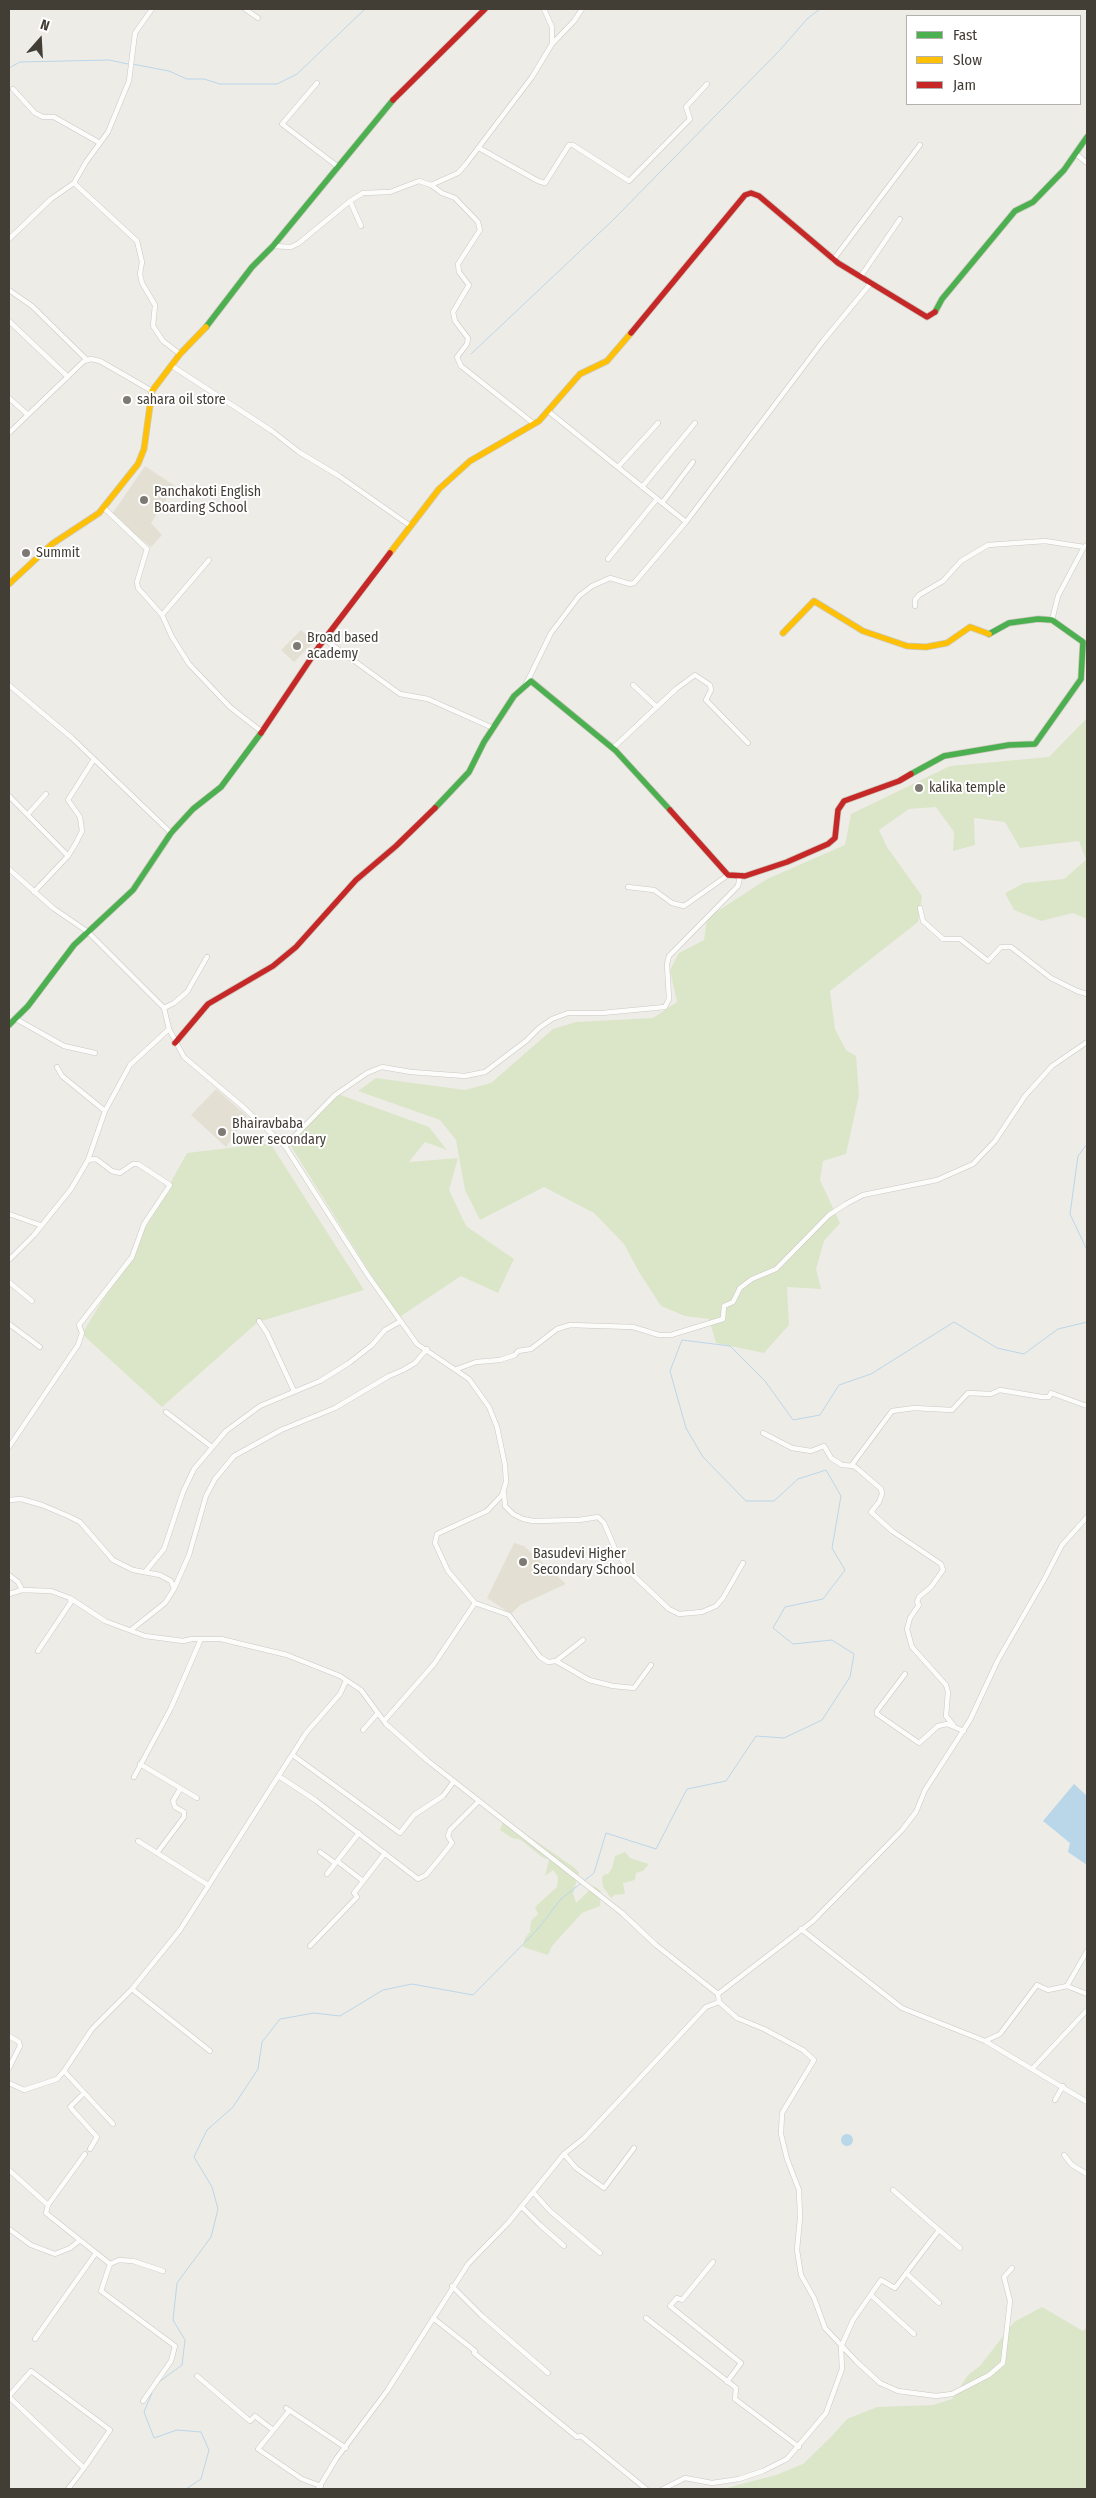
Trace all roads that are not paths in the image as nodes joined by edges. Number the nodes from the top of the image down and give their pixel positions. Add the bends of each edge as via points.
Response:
1 (152, 9) edge
2 (245, 9) edge
3 (485, 9) edge
4 (544, 9) edge
5 (582, 9) edge
6 (258, 18) dead end
7 (552, 44) junction
8 (317, 83) dead end
9 (707, 84) dead end
10 (12, 89) dead end
11 (1087, 138) edge
12 (100, 143) junction
13 (920, 145) dead end
14 (479, 148) junction
15 (1076, 154) junction
16 (1087, 163) edge
17 (336, 166) junction
18 (74, 182) junction
19 (431, 184) junction
20 (350, 201) junction
21 (900, 219) dead end
22 (361, 226) dead end
23 (9, 238) edge
24 (273, 246) junction
25 (833, 260) junction
26 (861, 276) junction
27 (871, 283) junction
28 (9, 290) edge
29 (9, 321) edge
30 (180, 354) junction
31 (87, 360) junction
32 (172, 366) junction
33 (68, 377) junction
34 (152, 391) junction
35 (9, 398) edge
36 (548, 411) junction
37 (28, 414) junction
38 (533, 423) junction
39 (658, 423) dead end
40 (695, 423) dead end
41 (9, 433) edge
42 (693, 462) dead end
43 (618, 467) junction
44 (642, 487) junction
45 (657, 499) junction
46 (662, 503) junction
47 (103, 507) junction
48 (686, 522) junction
49 (409, 525) junction
50 (1086, 546) edge
51 (608, 559) dead end
52 (209, 560) dead end
53 (9, 584) edge
54 (916, 606) dead end
55 (162, 615) junction
56 (1052, 620) junction
57 (783, 633) dead end
58 (324, 639) junction
59 (1084, 680) edge
60 (526, 684) junction
61 (9, 685) edge
62 (633, 685) dead end
63 (657, 708) junction
64 (493, 728) junction
65 (262, 732) junction
66 (748, 743) dead end
67 (613, 748) junction
68 (94, 759) junction
69 (46, 794) dead end
70 (9, 796) edge
71 (28, 814) junction
72 (172, 833) junction
73 (68, 856) junction
74 (9, 869) edge
75 (728, 875) junction
76 (740, 876) junction
77 (628, 887) dead end
78 (34, 892) junction
79 (920, 908) dead end
80 (88, 932) junction
81 (207, 957) dead end
82 (1087, 994) edge
83 (164, 1008) junction
84 (16, 1019) junction
85 (9, 1025) edge
86 (169, 1029) junction
87 (1087, 1042) edge
88 (175, 1043) junction
89 (95, 1053) dead end
90 (57, 1067) dead end
91 (105, 1111) junction
92 (284, 1146) junction
93 (88, 1160) junction
94 (9, 1214) edge
95 (40, 1225) junction
96 (9, 1260) edge
97 (9, 1282) edge
98 (32, 1301) dead end
99 (259, 1321) dead end
100 (400, 1321) junction
101 (9, 1324) edge
102 (40, 1347) dead end
103 (427, 1349) junction
104 (457, 1369) junction
105 (294, 1390) junction
106 (1087, 1406) edge
107 (166, 1412) dead end
108 (763, 1433) dead end
109 (9, 1447) edge
110 (212, 1447) junction
111 (850, 1466) junction
112 (504, 1490) junction
113 (9, 1500) edge
114 (1087, 1517) edge
115 (743, 1562) dead end
116 (145, 1572) junction
117 (9, 1575) edge
118 (174, 1589) junction
119 (22, 1590) junction
120 (9, 1594) edge
121 (69, 1597) junction
122 (475, 1603) junction
123 (131, 1630) junction
124 (201, 1639) junction
125 (583, 1640) dead end
126 (38, 1650) dead end
127 (556, 1661) junction
128 (651, 1665) dead end
129 (905, 1674) dead end
130 (346, 1681) junction
131 (378, 1713) junction
132 (384, 1722) junction
133 (954, 1726) junction
134 (363, 1730) dead end
135 (964, 1732) junction
136 (294, 1756) junction
137 (140, 1764) junction
138 (134, 1777) dead end
139 (280, 1777) junction
140 (454, 1781) junction
141 (180, 1789) junction
142 (197, 1798) dead end
143 (479, 1801) junction
144 (359, 1833) junction
145 (138, 1841) dead end
146 (320, 1852) dead end
147 (157, 1853) junction
148 (384, 1853) junction
149 (336, 1862) junction
150 (327, 1874) dead end
151 (364, 1881) junction
152 (208, 1885) junction
153 (801, 1929) junction
154 (310, 1946) dead end
155 (1087, 1951) edge
156 (1067, 1986) junction
157 (132, 1989) junction
158 (718, 1994) junction
159 (1087, 1994) edge
160 (719, 2002) junction
161 (1087, 2010) edge
162 (9, 2036) edge
163 (985, 2041) junction
164 (210, 2051) dead end
165 (9, 2068) edge
166 (1033, 2068) junction
167 (64, 2071) junction
168 (9, 2083) edge
169 (1063, 2086) junction
170 (84, 2093) junction
171 (1055, 2100) dead end
172 (1087, 2102) edge
173 (113, 2124) dead end
174 (90, 2148) dead end
175 (634, 2148) dead end
176 (85, 2154) dead end
177 (564, 2154) junction
178 (1064, 2155) dead end
179 (9, 2170) edge
180 (1087, 2174) edge
181 (894, 2190) dead end
182 (533, 2192) junction
183 (48, 2205) junction
184 (522, 2206) junction
185 (9, 2229) edge
186 (939, 2230) junction
187 (79, 2241) junction
188 (564, 2246) dead end
189 (960, 2248) dead end
190 (96, 2253) junction
191 (600, 2253) dead end
192 (713, 2262) dead end
193 (110, 2264) junction
194 (1012, 2268) dead end
195 (163, 2271) dead end
196 (906, 2273) junction
197 (452, 2286) junction
198 (872, 2296) junction
199 (939, 2303) dead end
200 (433, 2318) junction
201 (646, 2318) dead end
202 (914, 2334) dead end
203 (35, 2338) dead end
204 (841, 2347) junction
205 (548, 2373) dead end
206 (197, 2376) dead end
207 (727, 2382) junction
208 (9, 2397) edge
209 (143, 2401) dead end
210 (273, 2430) junction
211 (799, 2447) junction
212 (346, 2448) junction
213 (84, 2468) junction
214 (319, 2488) edge
215 (68, 2489) edge
216 (646, 2489) edge
217 (663, 2489) edge

1 - 12 street via 135,33 128,81 108,132
2 - 6 street
3 - 17 street via 410,81
4 - 7 street via 552,27
5 - 7 street
7 - 14 street
8 - 17 street via 282,124
9 - 14 street via 686,107 690,119 629,181 573,145 569,145 545,182
10 - 12 street via 35,113 54,117
11 - 15 street
12 - 18 street
13 - 25 street
14 - 19 street via 458,173
15 - 16 street
15 - 27 street via 1033,202 1015,211 932,315 926,317
17 - 24 street
18 - 23 street
18 - 30 street via 137,241 142,283 155,305 153,326 163,341
19 - 20 street via 412,182 390,192 363,193
19 - 38 street via 467,208 479,226 478,235 458,264 459,272 469,285 453,312 468,338 457,357 461,366
20 - 22 street
20 - 24 street via 299,243 291,247
21 - 26 street
24 - 30 street
25 - 26 street
25 - 36 street via 759,196 745,195 607,361 580,374
26 - 27 street
27 - 48 street via 796,375
28 - 31 street via 32,306
29 - 33 street
30 - 32 street
31 - 33 street
31 - 34 street via 100,361
32 - 34 street
32 - 49 street
33 - 37 street
34 - 47 street via 147,435 138,464
35 - 37 street
36 - 38 street
36 - 43 street
37 - 41 street
38 - 49 street via 451,476
39 - 43 street
40 - 44 street
42 - 46 street
43 - 44 street
44 - 45 street
45 - 46 street
45 - 51 street
46 - 48 street
47 - 53 street via 89,521 52,544
47 - 55 street via 147,549 138,588
48 - 60 street via 634,583 610,578 579,596 551,633
49 - 58 street
50 - 54 street via 1045,541 988,545 961,560 943,581 919,595 915,600
50 - 56 street via 1058,596
52 - 55 street
55 - 65 street via 194,671 230,707
56 - 57 street via 1022,620 988,634 970,627 948,643 907,646 863,631 814,601
56 - 59 street via 1084,642
58 - 64 street via 400,694 428,699
58 - 65 street
59 - 76 street via 1035,744 944,756 899,780 844,801 838,810 835,838 828,844 787,862
60 - 64 street
60 - 67 street via 536,683
61 - 68 street
62 - 63 street
63 - 66 street via 693,676 698,676 710,685 706,700
63 - 67 street
64 - 88 street via 459,784 356,880 296,947 273,966 208,1004
65 - 72 street via 219,790 193,809
67 - 75 street
68 - 72 street
68 - 73 street via 69,796 68,800 80,817 82,831
69 - 71 street
70 - 71 street
71 - 73 street
72 - 80 street via 133,890
73 - 78 street
74 - 78 street
75 - 76 street
75 - 77 street via 684,906 672,903 654,890
76 - 92 street via 738,886 670,956 669,999 664,1007 568,1013 539,1028 485,1072 465,1076 382,1067 335,1095
78 - 80 street
79 - 82 street via 924,921 943,939 960,938 988,961 1001,947 1011,947 1051,978
80 - 83 street
80 - 84 street
81 - 83 street via 187,992
83 - 86 street
84 - 85 street
84 - 89 street via 64,1046
86 - 88 street
86 - 91 street via 130,1065
87 - 104 street via 1052,1066 1025,1096 995,1142 973,1164 937,1180 864,1196 846,1204 829,1215 776,1268 740,1288 733,1302 724,1306 722,1319 659,1336 633,1327 570,1325 557,1329 531,1349 500,1360 476,1362
88 - 92 street via 194,1067
90 - 91 street via 62,1076
91 - 93 street
92 - 100 street
93 - 95 street via 71,1189
93 - 109 street via 96,1159 120,1173 138,1164 170,1185 144,1224 132,1257 79,1324 82,1333 78,1345
94 - 95 street
95 - 96 street
97 - 98 street
99 - 105 street
100 - 103 street via 417,1344
100 - 105 street via 385,1330 349,1363 320,1381
101 - 102 street
103 - 104 street
103 - 118 street via 404,1370 335,1408 281,1430 234,1456 206,1496 192,1546
104 - 112 street via 470,1379 489,1407 497,1427 505,1465
105 - 110 street via 242,1417
106 - 111 street via 1051,1393 1049,1397 1042,1397 1000,1390 991,1394 968,1392 952,1410 914,1408 892,1411
107 - 110 street
108 - 111 street via 792,1448 811,1451 824,1446 831,1458
110 - 116 street via 197,1465 183,1492 164,1549
111 - 133 street via 860,1470 881,1489 879,1502 871,1512 892,1531 941,1564 943,1570 938,1578 919,1597 919,1605 910,1618 908,1629 912,1647 946,1685 946,1716
112 - 115 street via 505,1506 523,1519 601,1519 622,1562 669,1610 679,1614 702,1612 716,1606
112 - 122 street via 499,1501 488,1511 438,1534 435,1543 448,1571
113 - 116 street via 42,1505 74,1519 88,1530 113,1560
114 - 135 street via 1062,1545 998,1660
116 - 118 street via 166,1578
117 - 119 street
118 - 123 street via 165,1603
119 - 120 street
119 - 121 street via 37,1589
121 - 123 street via 105,1621
121 - 126 street via 71,1602
122 - 127 street via 509,1615 540,1657 548,1662
122 - 132 street via 434,1664
123 - 124 street via 164,1639
124 - 130 street via 221,1639 287,1655 325,1669
124 - 137 street via 168,1714
125 - 127 street
127 - 128 street via 589,1680 634,1688
129 - 133 street via 877,1714 919,1743 938,1726
130 - 131 street via 361,1690
130 - 136 street via 340,1694 306,1734
131 - 132 street
131 - 134 street
132 - 140 street
133 - 135 street
135 - 153 street via 902,1830 826,1908
136 - 139 street
136 - 140 street via 400,1834 414,1815 443,1796
137 - 138 street
137 - 141 street
139 - 144 street
139 - 152 street
140 - 143 street
141 - 142 street
141 - 147 street via 173,1801 184,1816
143 - 148 street via 450,1830 448,1836 452,1843 421,1878 418,1879
143 - 158 street via 622,1913 656,1945
144 - 148 street
144 - 149 street
145 - 147 street
146 - 149 street
147 - 152 street
148 - 151 street
149 - 150 street
149 - 151 street
151 - 154 street via 354,1893 358,1898
152 - 157 street via 180,1930
153 - 158 street
153 - 163 street via 902,2008
155 - 156 street
156 - 159 street
156 - 163 street via 1048,1990 1037,1986 1000,2034
157 - 164 street
157 - 167 street via 92,2030
158 - 160 street
160 - 177 street via 706,2007 590,2131
160 - 204 street via 737,2018 803,2050 814,2060 782,2113 780,2134 799,2190 797,2250 801,2275 825,2328
161 - 166 street
162 - 165 street via 20,2046
163 - 166 street
166 - 169 street
167 - 168 street via 57,2079 24,2090
167 - 170 street
169 - 171 street
169 - 172 street
170 - 173 street
170 - 174 street via 70,2107 97,2137
175 - 177 street via 604,2188 576,2168
176 - 183 street
177 - 182 street
178 - 180 street via 1072,2165
179 - 183 street
181 - 186 street
182 - 184 street
182 - 191 street via 550,2211
183 - 187 street via 46,2213
184 - 188 street
184 - 197 street
185 - 187 street via 31,2244 55,2254
186 - 189 street
186 - 196 street
187 - 190 street
190 - 193 street
190 - 203 street
192 - 207 street via 682,2300 677,2298 670,2306 741,2363
193 - 195 street via 119,2260 133,2261
193 - 209 street via 101,2291 175,2346 171,2361
194 - 204 street via 1004,2277 1010,2301 1003,2363 989,2375 952,2394 936,2396 898,2391 880,2384
196 - 198 street via 895,2288 881,2280
196 - 199 street
197 - 200 street
197 - 205 street
198 - 202 street
198 - 204 street via 853,2320
200 - 212 street
200 - 216 street via 577,2437 581,2436
201 - 207 street
204 - 211 street via 842,2369 826,2414
206 - 210 street via 250,2421 255,2416
207 - 211 street via 736,2388 735,2398
208 - 213 street
208 - 213 street via 31,2371 110,2430
210 - 212 street via 288,2410
210 - 214 street via 258,2449
211 - 217 street via 787,2459 739,2479 712,2483 685,2478
212 - 214 street
213 - 215 street

